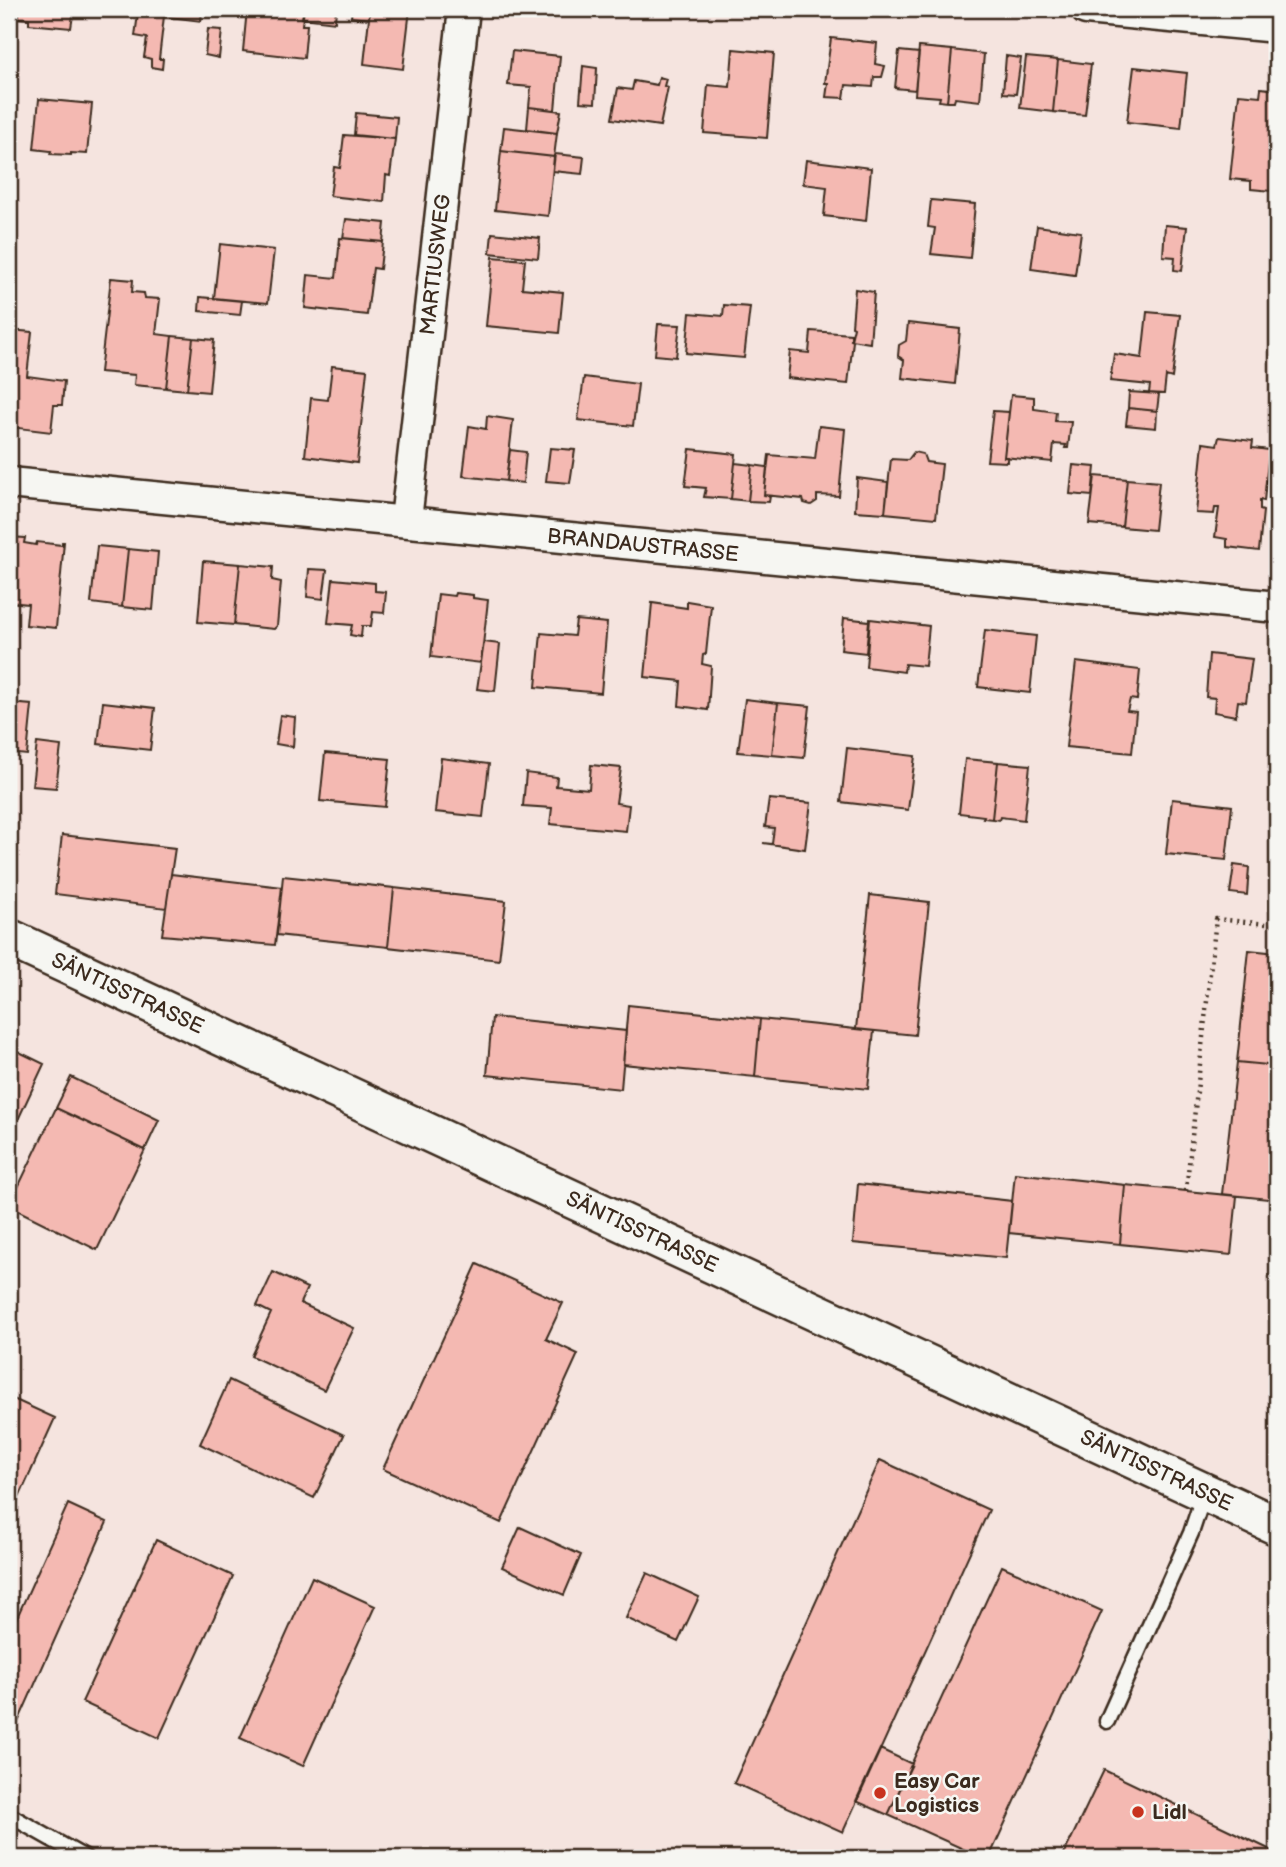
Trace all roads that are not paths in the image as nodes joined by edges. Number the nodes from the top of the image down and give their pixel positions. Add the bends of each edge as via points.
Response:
1 (464, 9) edge
2 (1086, 9) edge
3 (1277, 27) edge
4 (9, 482) edge
5 (406, 520) junction
6 (1277, 607) edge
7 (9, 938) edge
8 (1204, 1493) junction
9 (1277, 1525) edge
10 (1107, 1721) dead end
11 (9, 1815) edge
12 (62, 1853) edge
13 (85, 1858) edge

1 - 5 street, MARTIUSWEG
2 - 3 street
4 - 5 street, BRANDAUSTRASSE
5 - 6 street, BRANDAUSTRASSE
7 - 8 street, SÄNTISSTRASSE
8 - 9 street, SÄNTISSTRASSE
8 - 10 lane via 1191,1533
11 - 12 lane
12 - 13 lane

